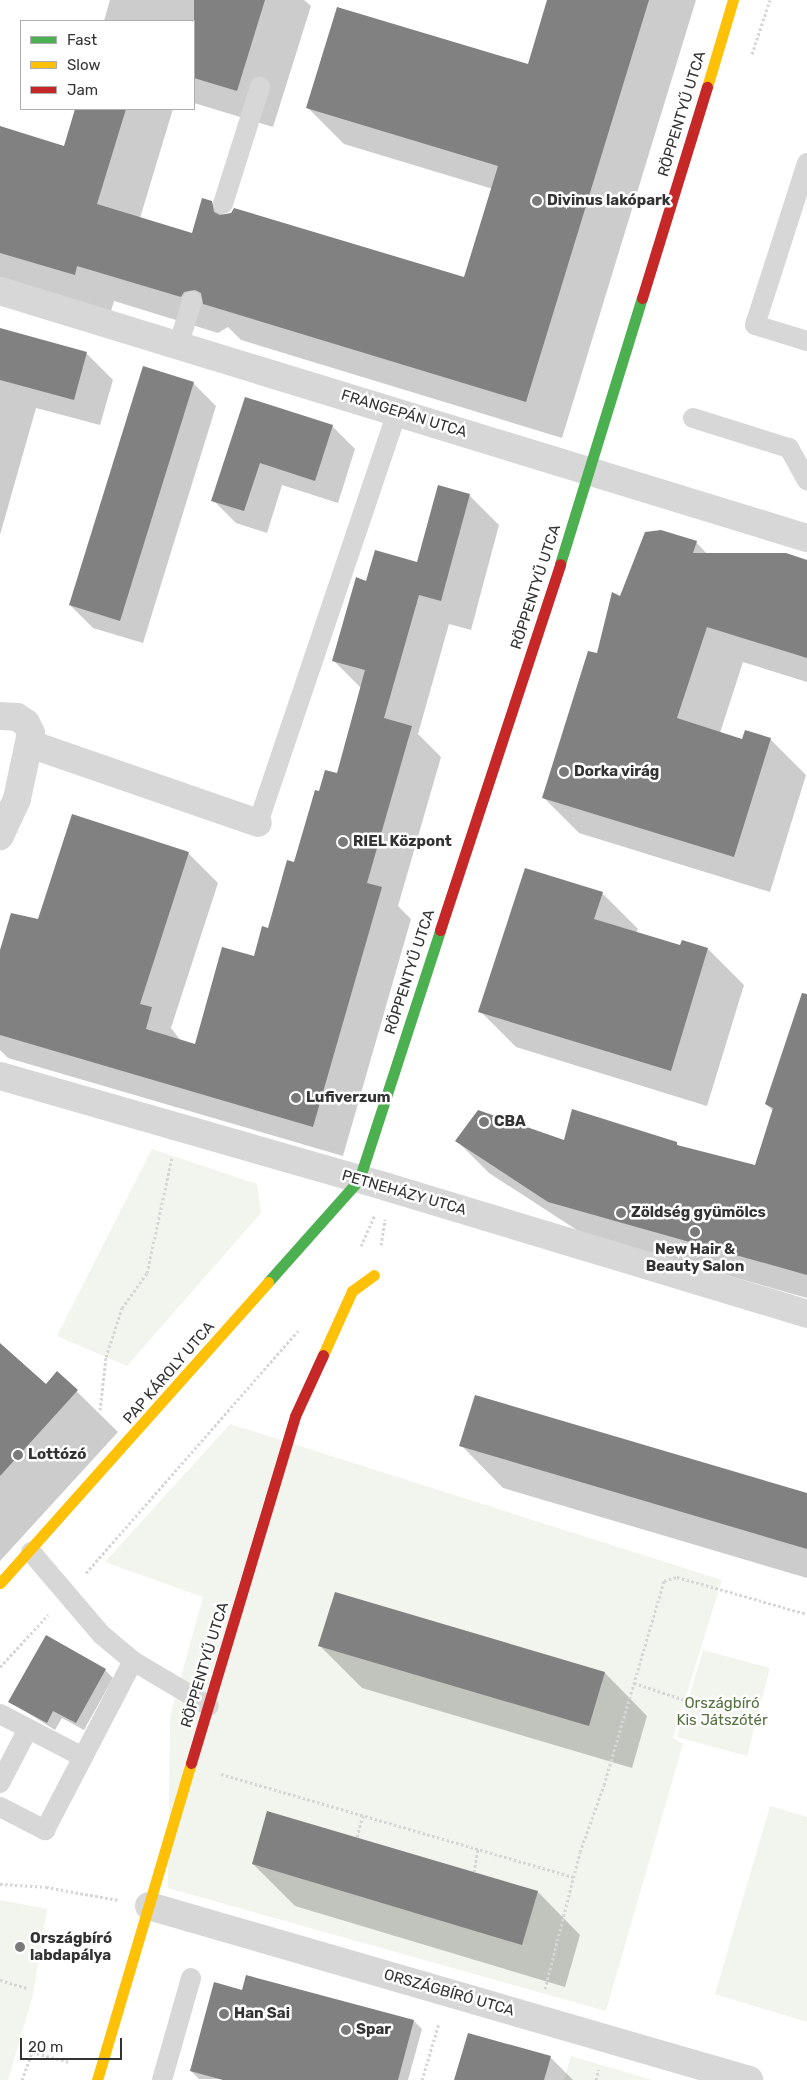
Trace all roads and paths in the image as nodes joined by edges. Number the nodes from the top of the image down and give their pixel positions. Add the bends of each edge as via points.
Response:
1 (733, 0) edge
2 (260, 87) dead end
3 (807, 164) edge
4 (223, 204) dead end
5 (0, 291) edge
6 (192, 301) dead end
7 (807, 341) edge
8 (178, 346) junction
9 (397, 412) junction
10 (693, 418) dead end
11 (590, 470) junction
12 (807, 480) edge
13 (807, 538) edge
14 (0, 716) edge
15 (30, 744) junction
16 (258, 823) joint
17 (0, 836) edge
18 (0, 1076) edge
19 (172, 1156) dead end
20 (359, 1180) junction
21 (387, 1187) junction
22 (374, 1275) joint
23 (807, 1314) edge
24 (100, 1410) dead end
25 (31, 1552) junction
26 (0, 1583) edge
27 (807, 1614) edge
28 (133, 1662) junction
29 (634, 1683) junction
30 (688, 1701) dead end
31 (209, 1706) junction
32 (0, 1714) edge
33 (28, 1729) junction
34 (83, 1757) junction
35 (191, 1765) junction
36 (0, 1783) edge
37 (0, 1807) edge
38 (364, 1816) junction
39 (356, 1837) dead end
40 (478, 1850) junction
41 (474, 1872) dead end
42 (573, 1877) junction
43 (0, 1884) edge
44 (149, 1906) junction
45 (191, 1978) dead end
46 (0, 1980) edge
47 (27, 1988) dead end
48 (447, 1993) junction
49 (537, 2019) junction
50 (98, 2075) edge
51 (22, 2080) edge
52 (162, 2080) edge
53 (422, 2080) edge
54 (749, 2080) edge

1 - 11 street, RÖPPENTYŰ UTCA
2 - 4 lane
3 - 7 lane via 755,325
5 - 8 street, FRANGEPÁN UTCA
6 - 8 lane
8 - 9 street, FRANGEPÁN UTCA
9 - 11 street, FRANGEPÁN UTCA
9 - 16 lane
10 - 12 lane via 789,448
11 - 13 street, FRANGEPÁN UTCA
11 - 20 street, RÖPPENTYŰ UTCA
14 - 15 street via 16,717 26,723 31,733
15 - 16 street
15 - 17 street via 17,799
18 - 20 street, PETNEHÁZY UTCA
19 - 24 path via 146,1273 122,1308 106,1356
20 - 21 street, PETNEHÁZY UTCA
20 - 25 street, PAP KÁROLY UTCA
21 - 22 path via 380,1252
21 - 23 street, PETNEHÁZY UTCA
22 - 31 street, RÖPPENTYŰ UTCA via 352,1291 295,1416
25 - 26 street, PAP KÁROLY UTCA
25 - 28 lane via 102,1635
27 - 29 path via 677,1577 664,1581
28 - 31 lane
28 - 34 lane
29 - 30 path
29 - 42 path
31 - 35 street, RÖPPENTYŰ UTCA
32 - 33 lane
33 - 34 lane
33 - 36 lane
34 - 37 lane via 45,1830
35 - 38 path
35 - 44 street, RÖPPENTYŰ UTCA
38 - 39 path
38 - 40 path
40 - 41 path
40 - 42 path
42 - 49 path
43 - 44 path via 46,1887
44 - 48 street, ORSZÁGBÍRÓ UTCA
44 - 50 street, RÖPPENTYŰ UTCA
45 - 52 lane
46 - 47 path
48 - 49 street, ORSZÁGBÍRÓ UTCA
48 - 53 path
49 - 54 street, ORSZÁGBÍRÓ UTCA
50 - 51 path via 32,2052

